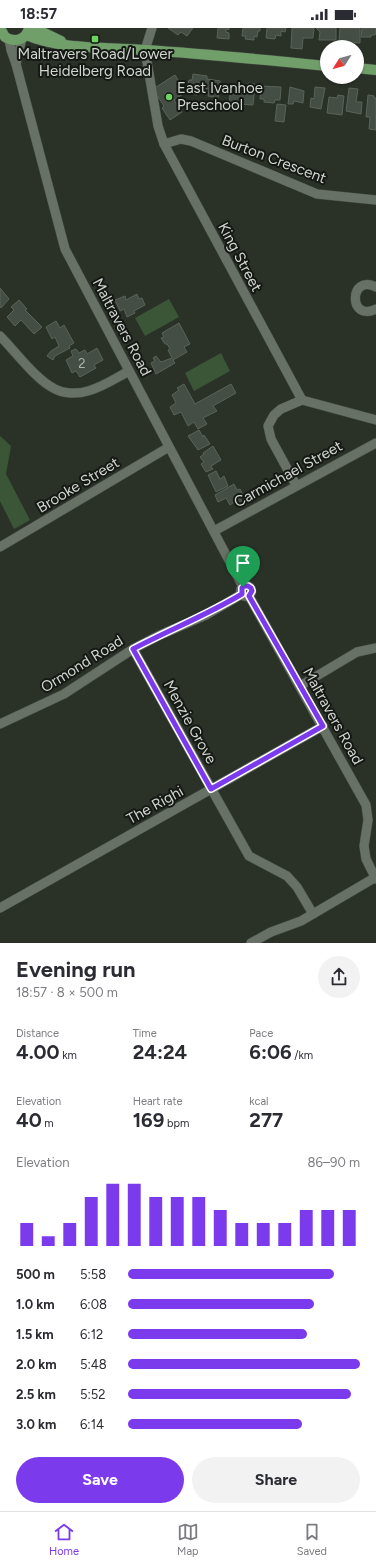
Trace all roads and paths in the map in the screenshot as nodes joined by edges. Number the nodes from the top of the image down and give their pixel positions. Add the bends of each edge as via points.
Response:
1 (34, 28) edge
2 (152, 28) edge
3 (3, 34) edge
4 (26, 34) edge
5 (67, 45) junction
6 (145, 50) junction
7 (16, 64) junction
8 (320, 65) edge
9 (364, 69) edge
10 (376, 70) edge
11 (164, 144) junction
12 (376, 200) edge
13 (376, 287) edge
14 (376, 309) edge
15 (0, 336) edge
16 (129, 371) junction
17 (302, 400) junction
18 (376, 420) edge
19 (376, 443) edge
20 (170, 447) junction
21 (296, 485) junction
22 (214, 531) junction
23 (0, 547) edge
24 (245, 592) junction
25 (376, 648) edge
26 (133, 649) junction
27 (300, 686) junction
28 (0, 724) edge
29 (323, 726) junction
30 (211, 789) junction
31 (376, 878) edge
32 (0, 908) edge
33 (313, 914) junction
34 (251, 943) edge

1 - 5 main road
2 - 6 street
3 - 4 main road via 18,40
3 - 7 street, Maltravers Road
4 - 5 main road via 39,41
4 - 7 street, Maltravers Road
5 - 6 main road
6 - 8 main road
6 - 11 street, King Street via 158,126
7 - 16 street, Maltravers Road via 65,249
9 - 10 main road
11 - 12 street, Burton Crescent via 181,139 191,142 317,194
11 - 17 street, King Street
13 - 14 street via 364,285 357,291 355,298 358,306 364,311
15 - 16 street via 45,383 56,390 80,393 89,391
16 - 20 street, Maltravers Road
17 - 18 street
17 - 21 street via 277,412 268,426 271,439
19 - 21 street, Carmichael Street
20 - 22 street, Maltravers Road
20 - 23 street, Brooke Street
21 - 22 street, Carmichael Street
22 - 24 street, Maltravers Road
24 - 26 street, Ormond Road via 206,615
24 - 27 street, Maltravers Road
25 - 27 street via 357,652
26 - 28 street, Ormond Road via 64,694
26 - 30 street, Menzie Grove
27 - 29 street, Maltravers Road
29 - 30 street, The Righi
29 - 31 street, Maltravers Road via 366,805 368,820 364,846 366,859
30 - 32 street, The Righi
30 - 33 street, Menzie Grove via 249,856 287,876 297,887
31 - 33 street
33 - 34 street

